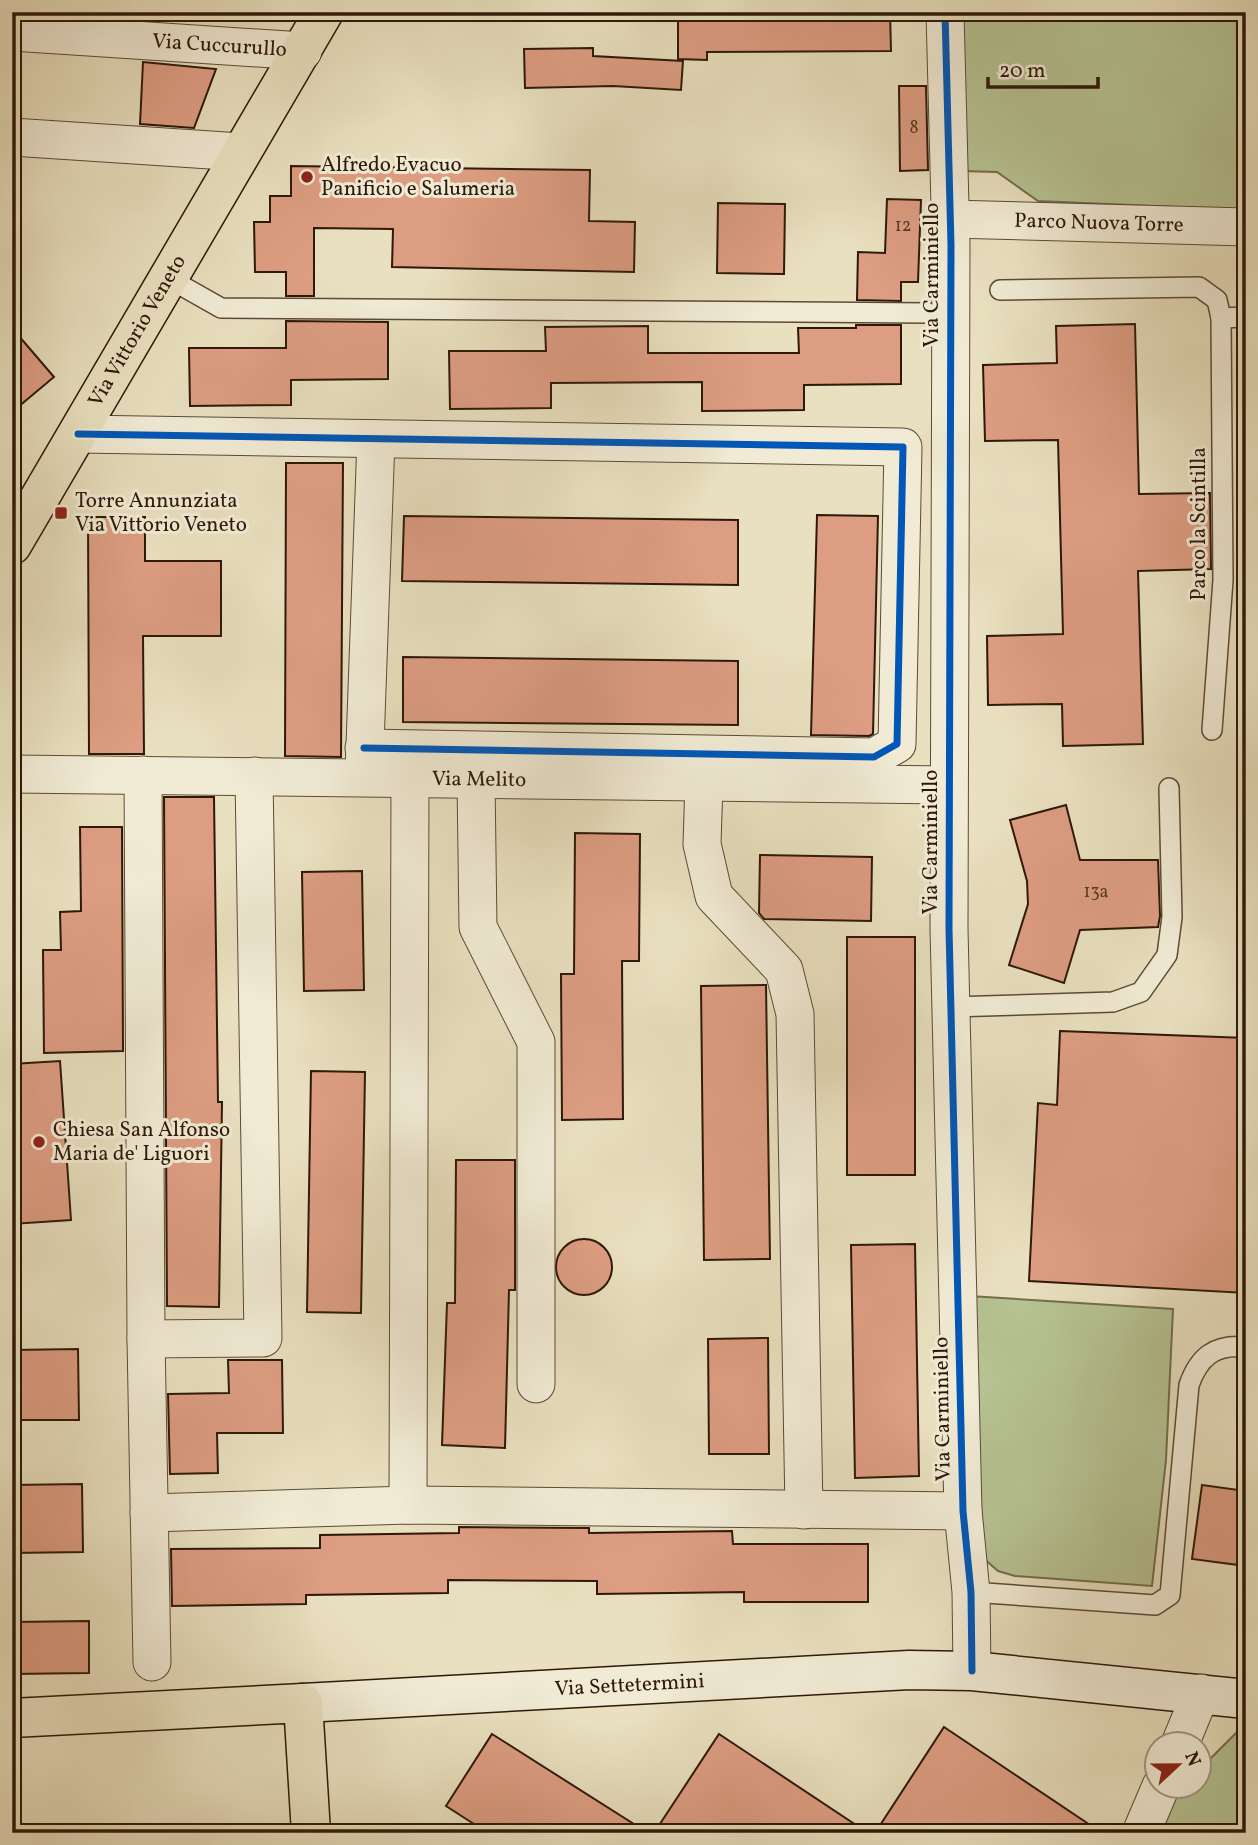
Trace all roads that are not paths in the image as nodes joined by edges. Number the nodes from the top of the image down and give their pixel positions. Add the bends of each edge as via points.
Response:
1 (324, 12) edge
2 (945, 12) edge
3 (12, 32) edge
4 (303, 51) junction
5 (12, 137) edge
6 (241, 152) junction
7 (950, 219) junction
8 (1246, 228) edge
9 (169, 278) junction
10 (1000, 290) dead end
11 (928, 313) dead end
12 (1246, 317) edge
13 (1221, 318) junction
14 (78, 434) junction
15 (376, 439) junction
16 (12, 545) edge
17 (1212, 730) dead end
18 (364, 763) junction
19 (12, 774) edge
20 (143, 775) junction
21 (254, 776) junction
22 (410, 779) junction
23 (477, 780) junction
24 (704, 783) junction
25 (947, 785) junction
26 (1169, 788) dead end
27 (951, 1007) junction
28 (146, 1339) junction
29 (1246, 1347) edge
30 (536, 1384) dead end
31 (408, 1505) junction
32 (804, 1510) junction
33 (963, 1511) junction
34 (149, 1513) junction
35 (971, 1592) junction
36 (152, 1662) dead end
37 (972, 1671) junction
38 (1201, 1693) junction
39 (1246, 1699) edge
40 (303, 1703) junction
41 (12, 1718) edge
42 (1186, 1730) edge
43 (1155, 1800) edge
44 (311, 1833) edge
45 (1141, 1833) edge

1 - 4 main road, Via Vittorio Veneto
2 - 7 street, Via Carminiello
3 - 4 street, Via Cuccurullo
4 - 6 main road, Via Vittorio Veneto
5 - 6 street
6 - 9 main road, Via Vittorio Veneto
7 - 8 street, Parco Nuova Torre
7 - 25 street, Via Carminiello
9 - 11 lane via 221,308
9 - 14 main road, Via Vittorio Veneto
10 - 13 lane via 1199,287 1217,300
12 - 13 lane
13 - 17 lane, Parco la Scintilla via 1223,580
14 - 15 street
14 - 16 main road, Via Vittorio Veneto
15 - 18 street
15 - 18 street via 903,447 897,744 874,757
18 - 21 street, Via Melito
18 - 22 street, Via Melito
19 - 20 street, Via Melito
20 - 21 street, Via Melito
20 - 28 street
21 - 28 street via 263,1338
22 - 23 street, Via Melito
22 - 31 street
23 - 24 street, Via Melito
23 - 30 street via 478,926 536,1042
24 - 25 street, Via Melito
24 - 32 street via 702,844 714,896 784,970 795,1014
25 - 27 street, Via Carminiello
26 - 27 lane via 1172,918 1167,955 1141,992 1113,1002
27 - 33 street, Via Carminiello
28 - 34 street
29 - 35 lane via 1214,1350 1196,1365 1189,1385 1170,1595 1155,1605
31 - 32 street
31 - 34 street
32 - 33 street
33 - 35 street, Via Carminiello
34 - 36 street
35 - 37 street, Via Carminiello
37 - 38 main road, Via Settetermini
37 - 40 main road, Via Settetermini
38 - 39 main road, Via Settetermini
38 - 42 street
40 - 41 main road, Via Settetermini
40 - 44 main road
43 - 45 street

